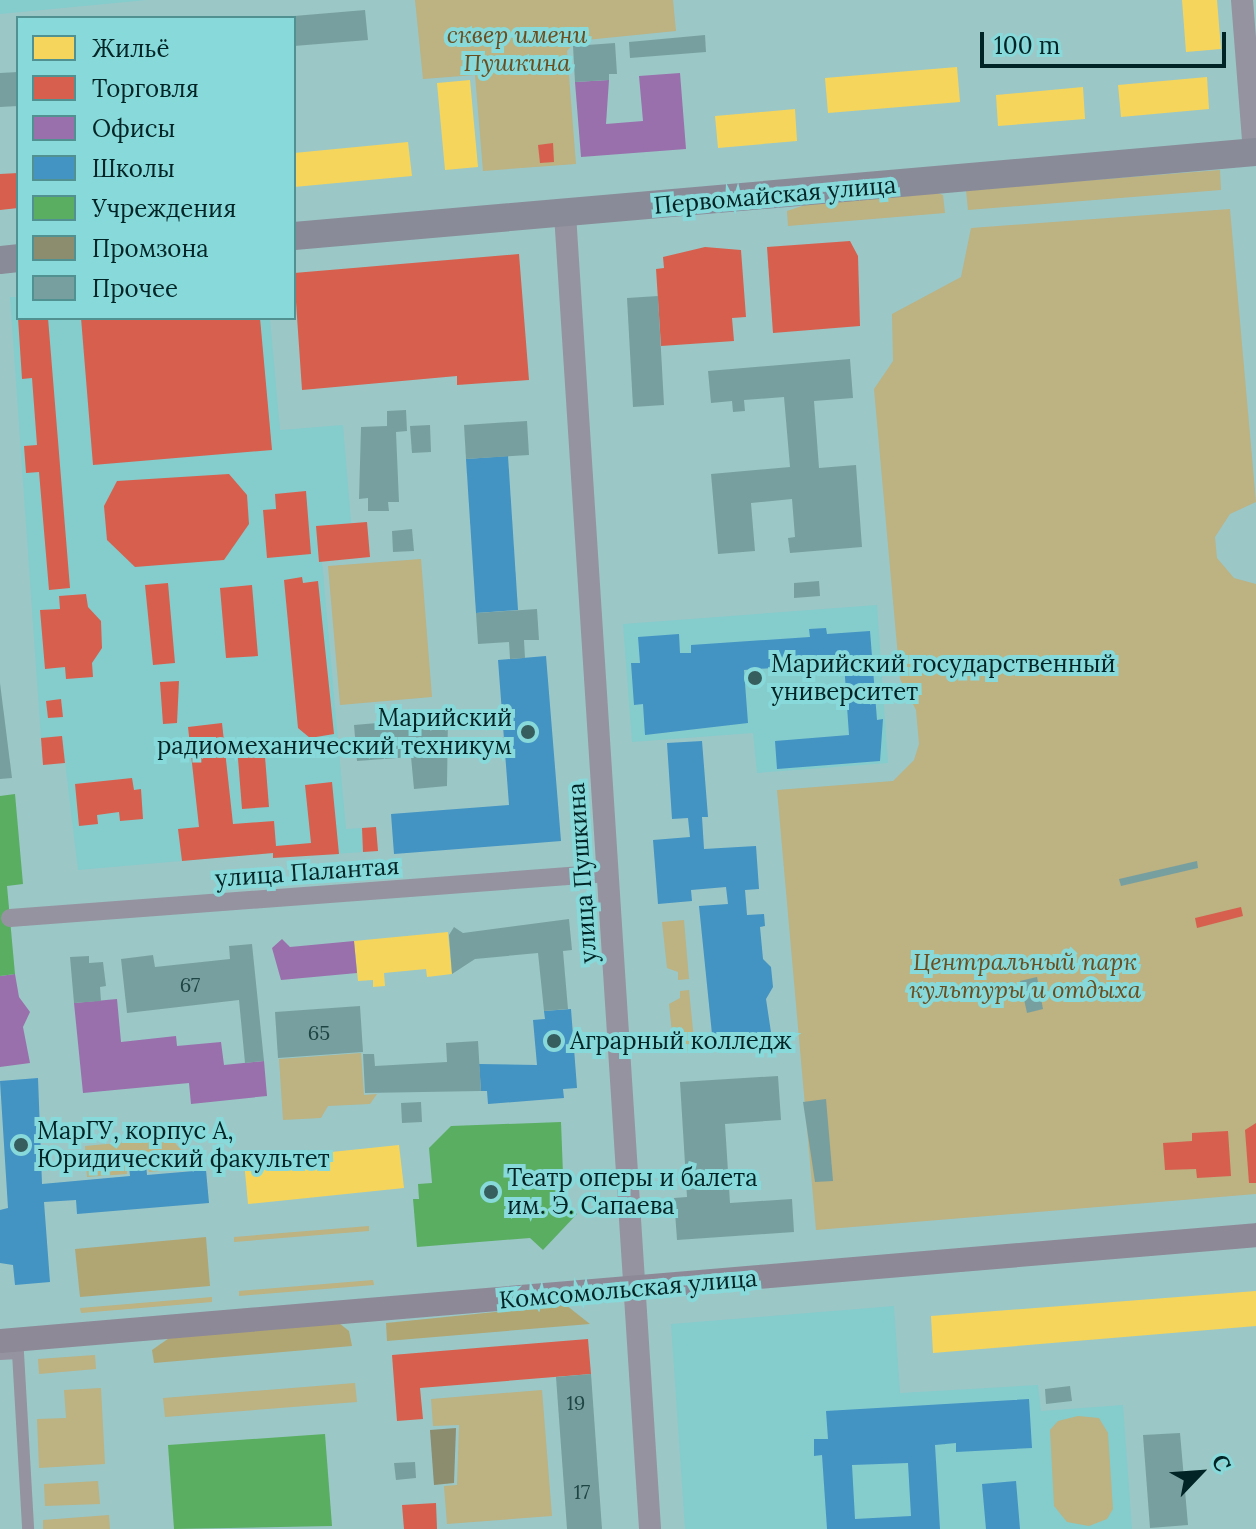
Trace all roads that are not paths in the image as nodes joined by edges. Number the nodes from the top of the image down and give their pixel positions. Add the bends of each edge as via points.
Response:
1 (1242, 0) edge
2 (1255, 152) edge
3 (565, 214) junction
4 (296, 236) edge
5 (608, 873) junction
6 (10, 918) dead end
7 (1256, 1235) edge
8 (635, 1288) junction
9 (0, 1341) edge
10 (0, 1354) edge
11 (28, 1529) edge
12 (650, 1529) edge

1 - 2 street
2 - 3 main road, Первомайская улица
3 - 4 main road, Первомайская улица
3 - 5 street, улица Пушкина
5 - 6 street, улица Палантая
5 - 8 street, улица Пушкина
7 - 8 main road, Комсомольская улица
8 - 9 main road, Комсомольская улица
8 - 12 street, улица Пушкина
10 - 11 street via 18,1353

